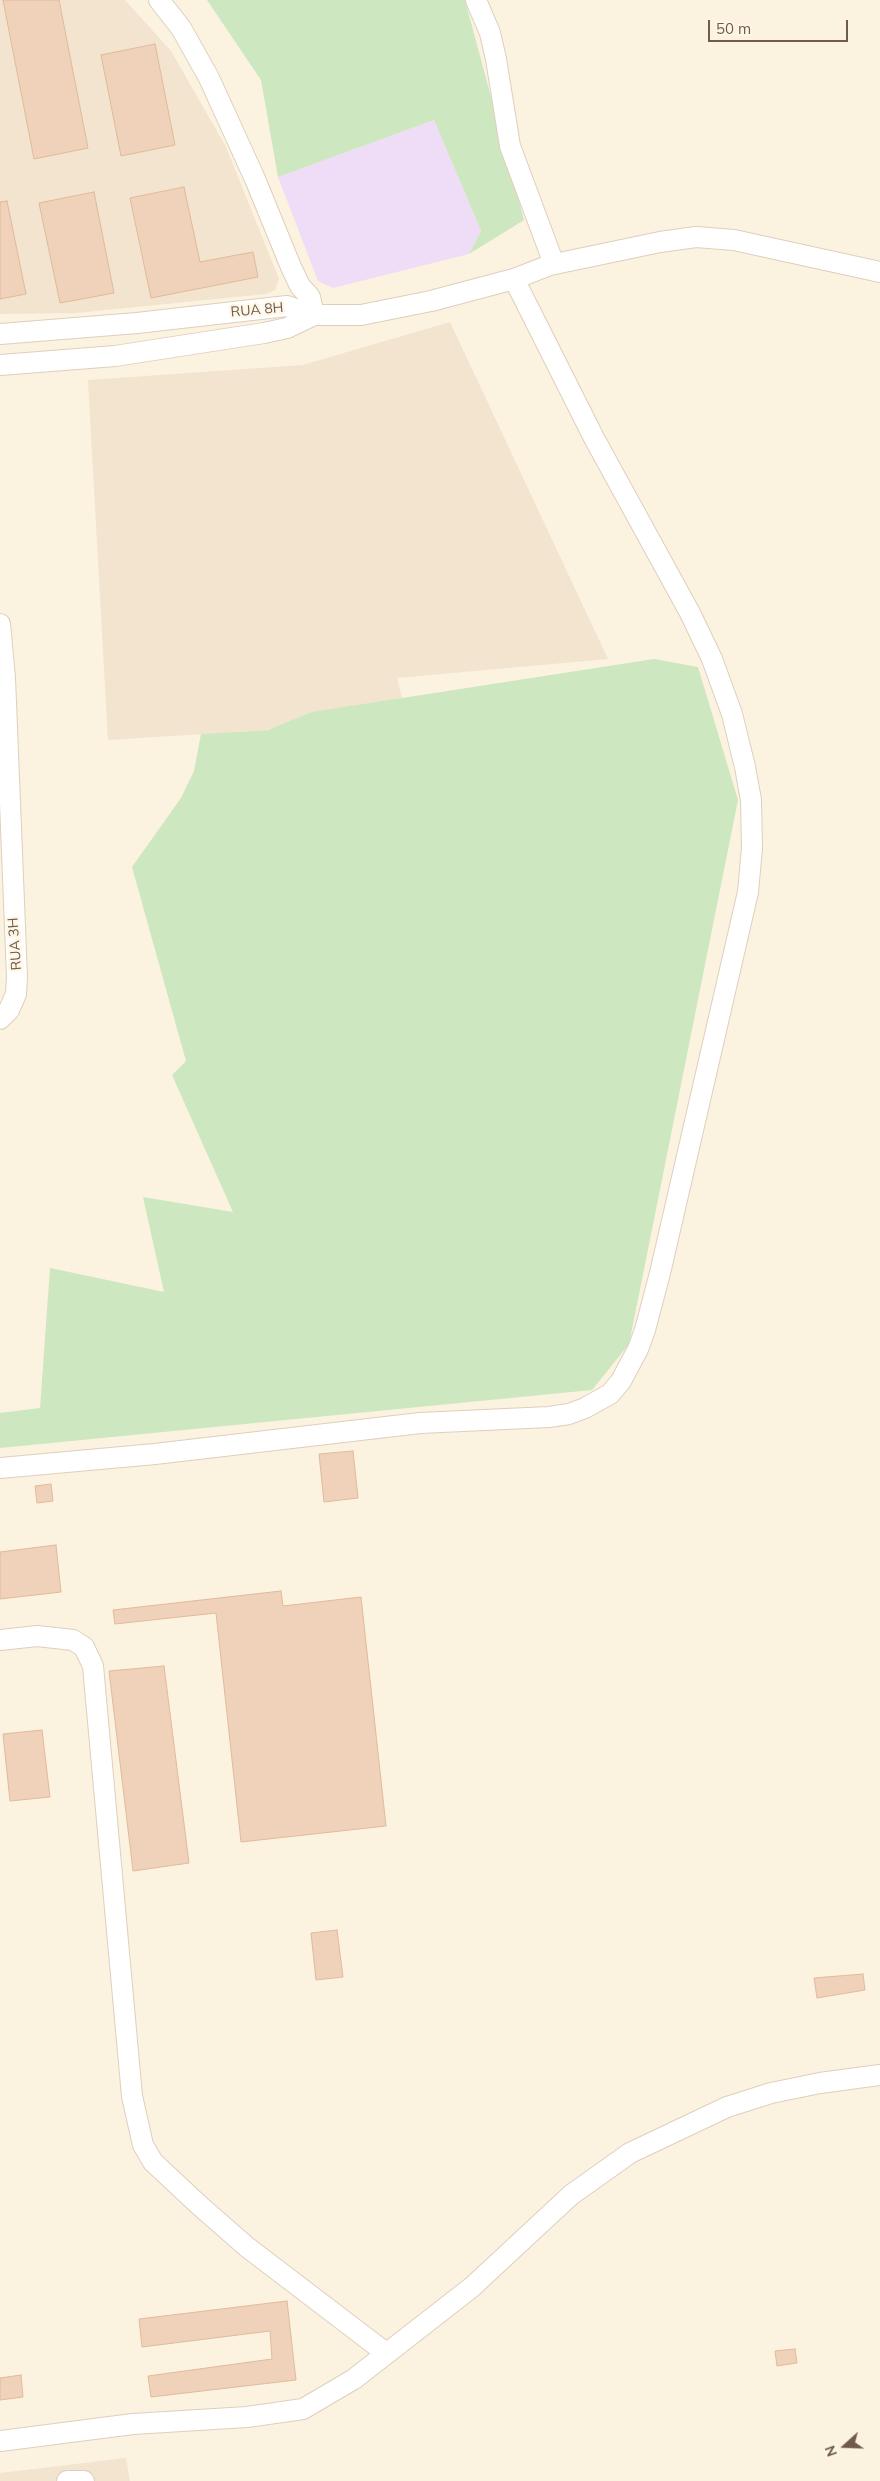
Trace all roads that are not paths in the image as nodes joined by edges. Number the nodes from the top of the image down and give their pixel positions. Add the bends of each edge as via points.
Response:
1 (159, 0) edge
2 (476, 0) edge
3 (554, 264) junction
4 (880, 272) edge
5 (514, 279) junction
6 (314, 314) junction
7 (0, 334) edge
8 (0, 365) edge
9 (0, 624) edge
10 (0, 1019) edge
11 (0, 1468) edge
12 (0, 1640) edge
13 (880, 2075) edge
14 (386, 2354) junction
15 (0, 2440) edge
16 (67, 2481) edge
17 (84, 2481) edge

1 - 6 street via 181,28 209,78 290,267 310,297
2 - 3 street via 490,33 510,146
3 - 4 street via 696,237 734,240
3 - 5 street
5 - 6 street via 389,310 361,314
5 - 11 street via 594,438 712,658 732,714 750,800 752,848 748,892 660,1274 638,1349 610,1394 569,1414 420,1424
6 - 7 street, RUA 8H via 287,306
6 - 8 street, RUA 8H via 287,328 254,334 115,356
9 - 10 street, RUA 3H via 17,977 16,994 9,1010
12 - 14 street via 37,1636 73,1640 84,1648 92,1666 132,2096 143,2146 153,2162 247,2247
13 - 14 street via 771,2093 727,2107 630,2153 571,2195 472,2287
14 - 15 street via 341,2388 303,2409
16 - 17 street

